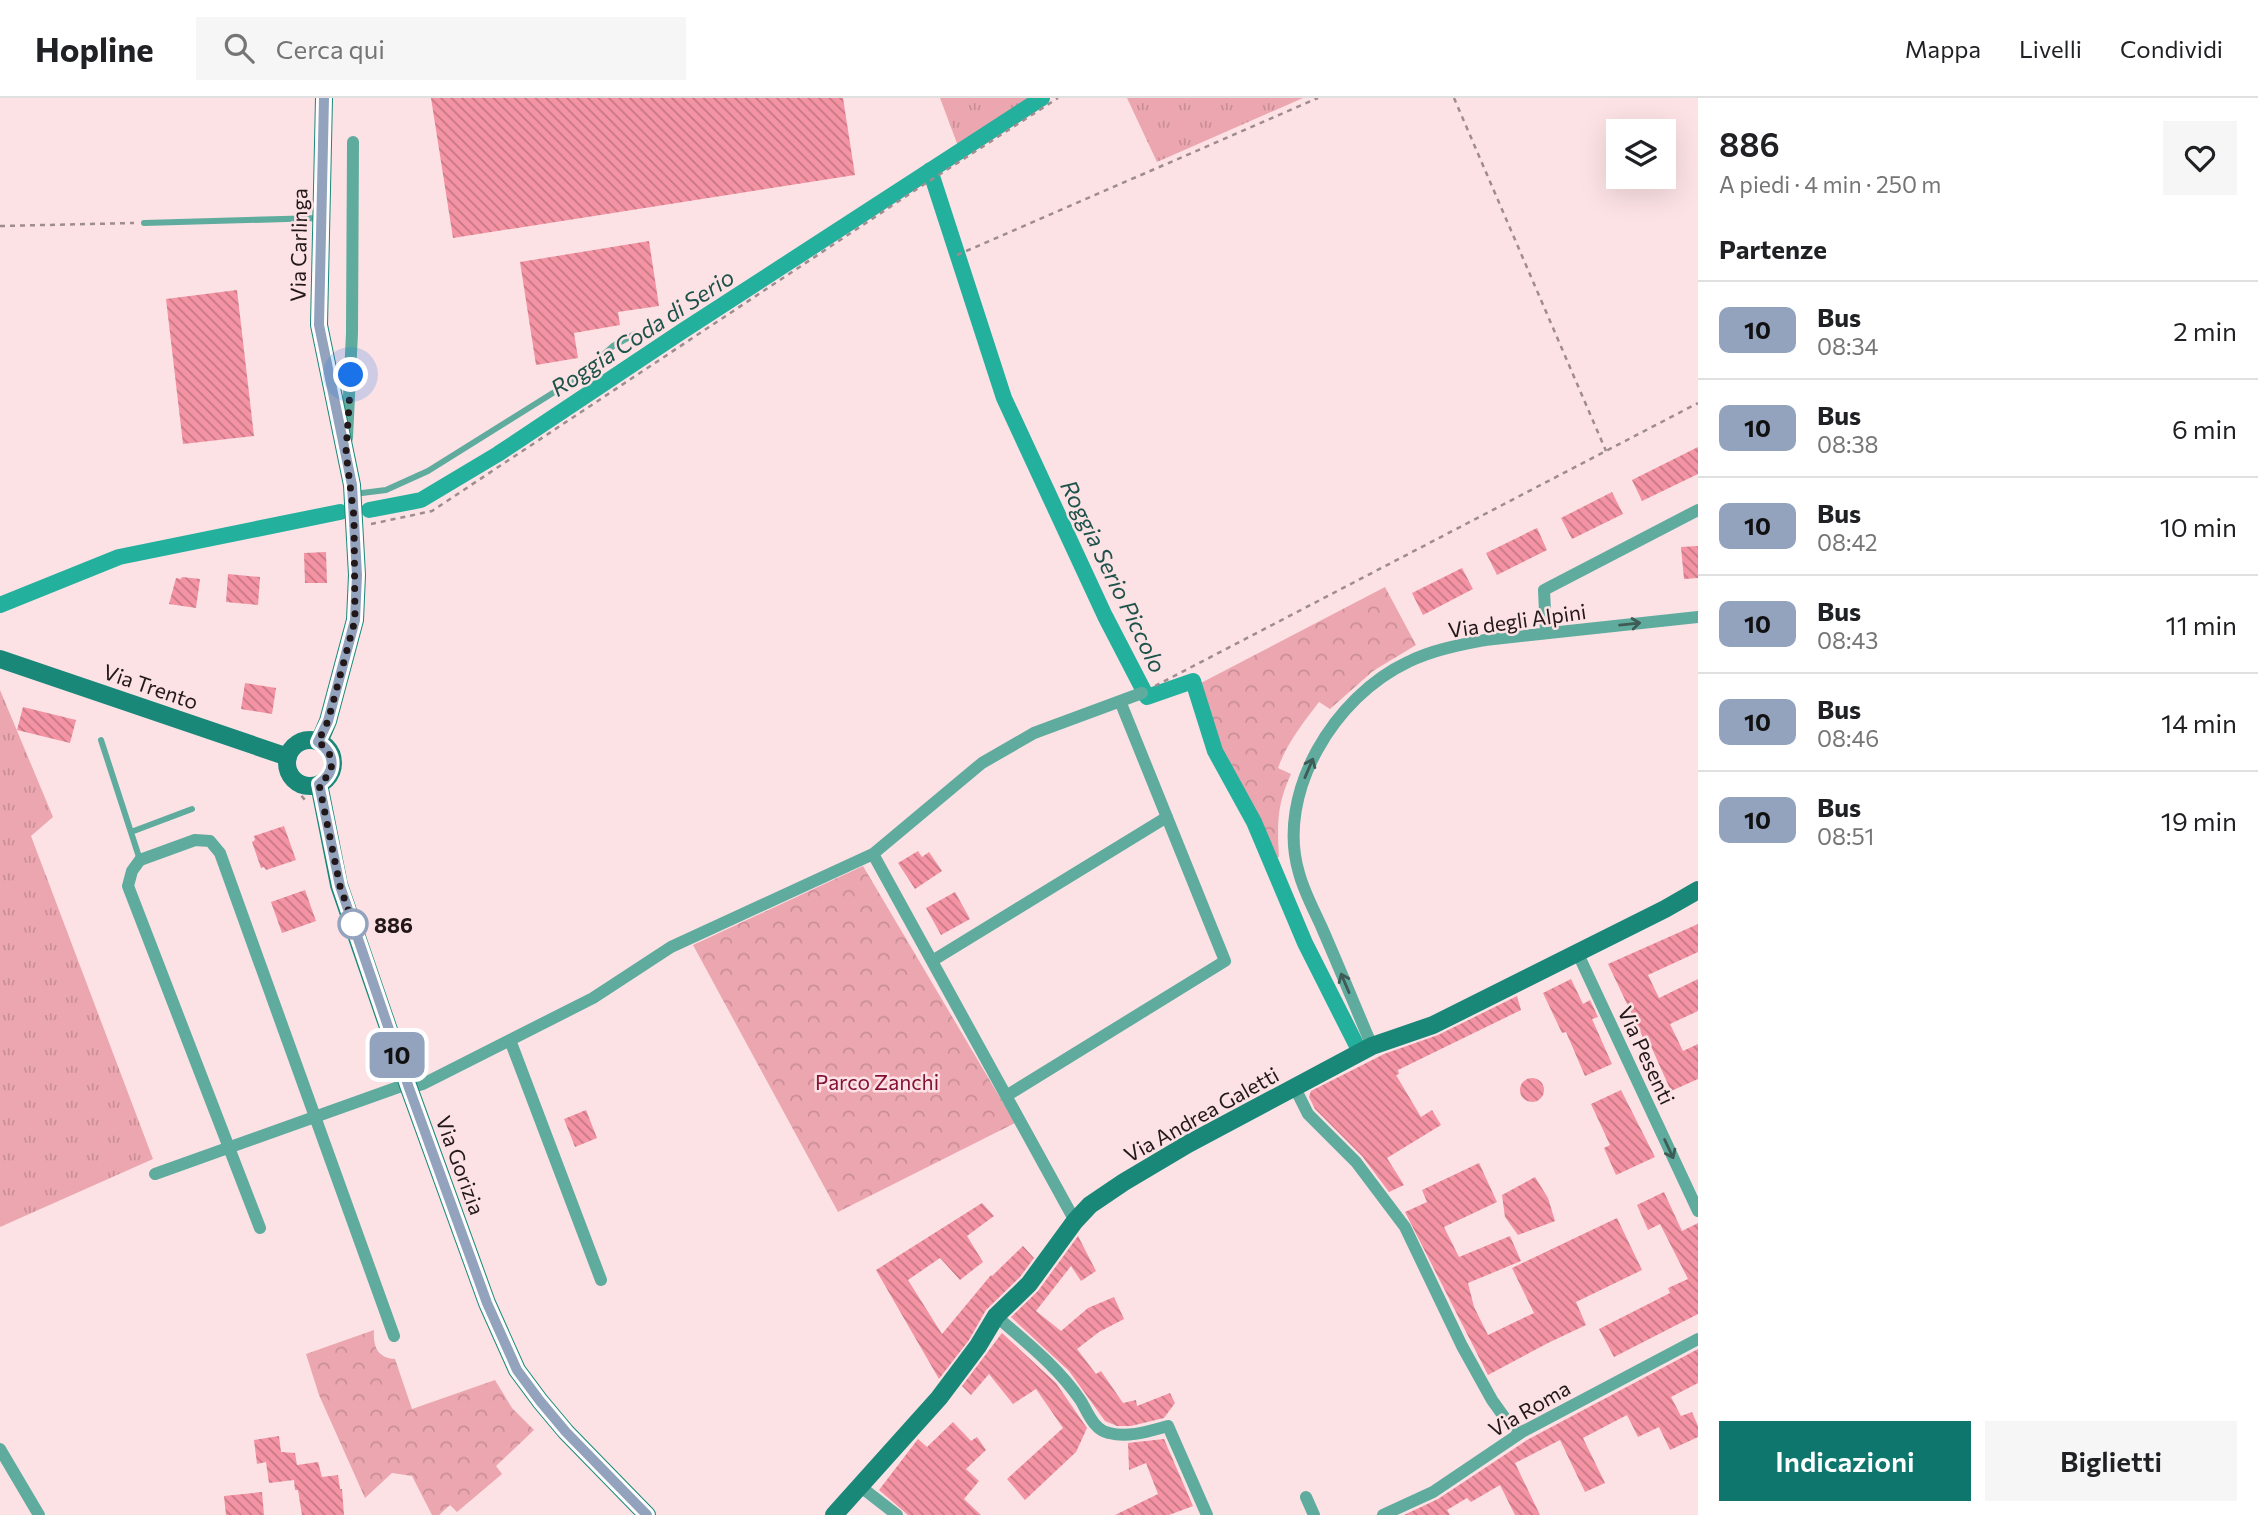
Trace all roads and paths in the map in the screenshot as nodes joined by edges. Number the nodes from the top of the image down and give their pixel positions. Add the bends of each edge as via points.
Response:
1 (324, 98) edge
2 (1058, 98) edge
3 (1318, 98) edge
4 (1454, 98) edge
5 (352, 142) dead end
6 (320, 218) junction
7 (144, 223) joint
8 (0, 226) edge
9 (957, 255) dead end
10 (635, 334) dead end
11 (1698, 403) edge
12 (1606, 451) junction
13 (346, 452) junction
14 (352, 494) junction
15 (1698, 510) edge
16 (372, 524) dead end
17 (1698, 617) edge
18 (1546, 634) junction
19 (0, 659) edge
20 (1142, 693) joint
21 (1120, 701) junction
22 (101, 740) dead end
23 (318, 742) junction
24 (288, 757) junction
25 (319, 784) junction
26 (192, 809) dead end
27 (1167, 817) junction
28 (131, 832) junction
29 (873, 854) junction
30 (140, 860) junction
31 (1698, 890) edge
32 (1578, 954) junction
33 (932, 961) junction
34 (510, 1040) junction
35 (1372, 1046) junction
36 (408, 1086) junction
37 (1295, 1087) junction
38 (1006, 1096) junction
39 (315, 1117) junction
40 (230, 1148) junction
41 (155, 1174) dead end
42 (1698, 1211) edge
43 (1075, 1221) junction
44 (260, 1228) dead end
45 (601, 1280) dead end
46 (996, 1316) junction
47 (394, 1336) dead end
48 (1698, 1339) edge
49 (1522, 1432) junction
50 (0, 1449) edge
51 (861, 1487) junction
52 (1306, 1497) dead end
53 (39, 1515) edge
54 (647, 1515) edge
55 (834, 1515) edge
56 (897, 1515) edge
57 (1208, 1515) edge
58 (1314, 1515) edge
59 (1383, 1515) edge

1 - 6 street, Via Carlinga
2 - 16 path via 432,511
3 - 9 path
4 - 12 path
5 - 13 street via 352,346
6 - 7 lane
6 - 13 street, Via Carlinga via 319,325
7 - 8 path
10 - 14 lane via 613,346 580,376 428,471 386,490
11 - 12 path
12 - 20 path
13 - 14 street, Via Carlinga
14 - 23 street, Via Carlinga via 355,620
15 - 18 street via 1544,590
18 -> 17 street, Via degli Alpini
35 -> 18 street, Via degli Alpini via 1298,873 1295,808 1319,744 1378,680 1408,662 1452,646
19 - 24 street, Via Trento
20 - 21 street
21 - 27 street
21 - 29 street via 1034,733 982,763
22 - 28 lane
23 - 24 street via 297,744
23 - 25 street via 331,755 332,763 331,772
24 - 25 street via 289,773 295,780 302,785
25 - 36 street, Via Gorizia via 340,886
26 - 28 lane
27 - 33 street
27 - 38 street via 1225,961
28 - 30 lane
29 - 33 street
29 - 34 street via 671,947 593,998
30 - 39 street via 195,841 210,841 220,853
30 - 40 street via 128,886
31 - 32 street, Via Andrea Galetti
32 - 35 street, Via Andrea Galetti via 1433,1025
32 -> 42 street, Via Pesenti
33 - 38 street
34 - 36 street
34 - 45 street
35 - 37 street, Via Andrea Galetti
36 - 39 street
36 - 54 street, Via Gorizia via 487,1303 517,1370 566,1432
37 - 43 street, Via Andrea Galetti via 1124,1182
37 - 49 street via 1308,1114 1356,1162 1405,1227 1486,1389 1507,1421
38 - 43 street
39 - 40 street
39 - 47 street
40 - 41 street
40 - 44 street
43 - 46 street, Via Andrea Galetti via 1029,1284
46 - 51 street, Via Andrea Galetti via 939,1398
46 - 57 street via 1049,1362 1106,1433 1136,1435 1168,1426
48 - 49 street, Via Roma
49 - 59 street, Via Roma via 1433,1492
50 - 53 street
51 - 55 street, Via Andrea Galetti
51 - 56 street
52 - 58 street

